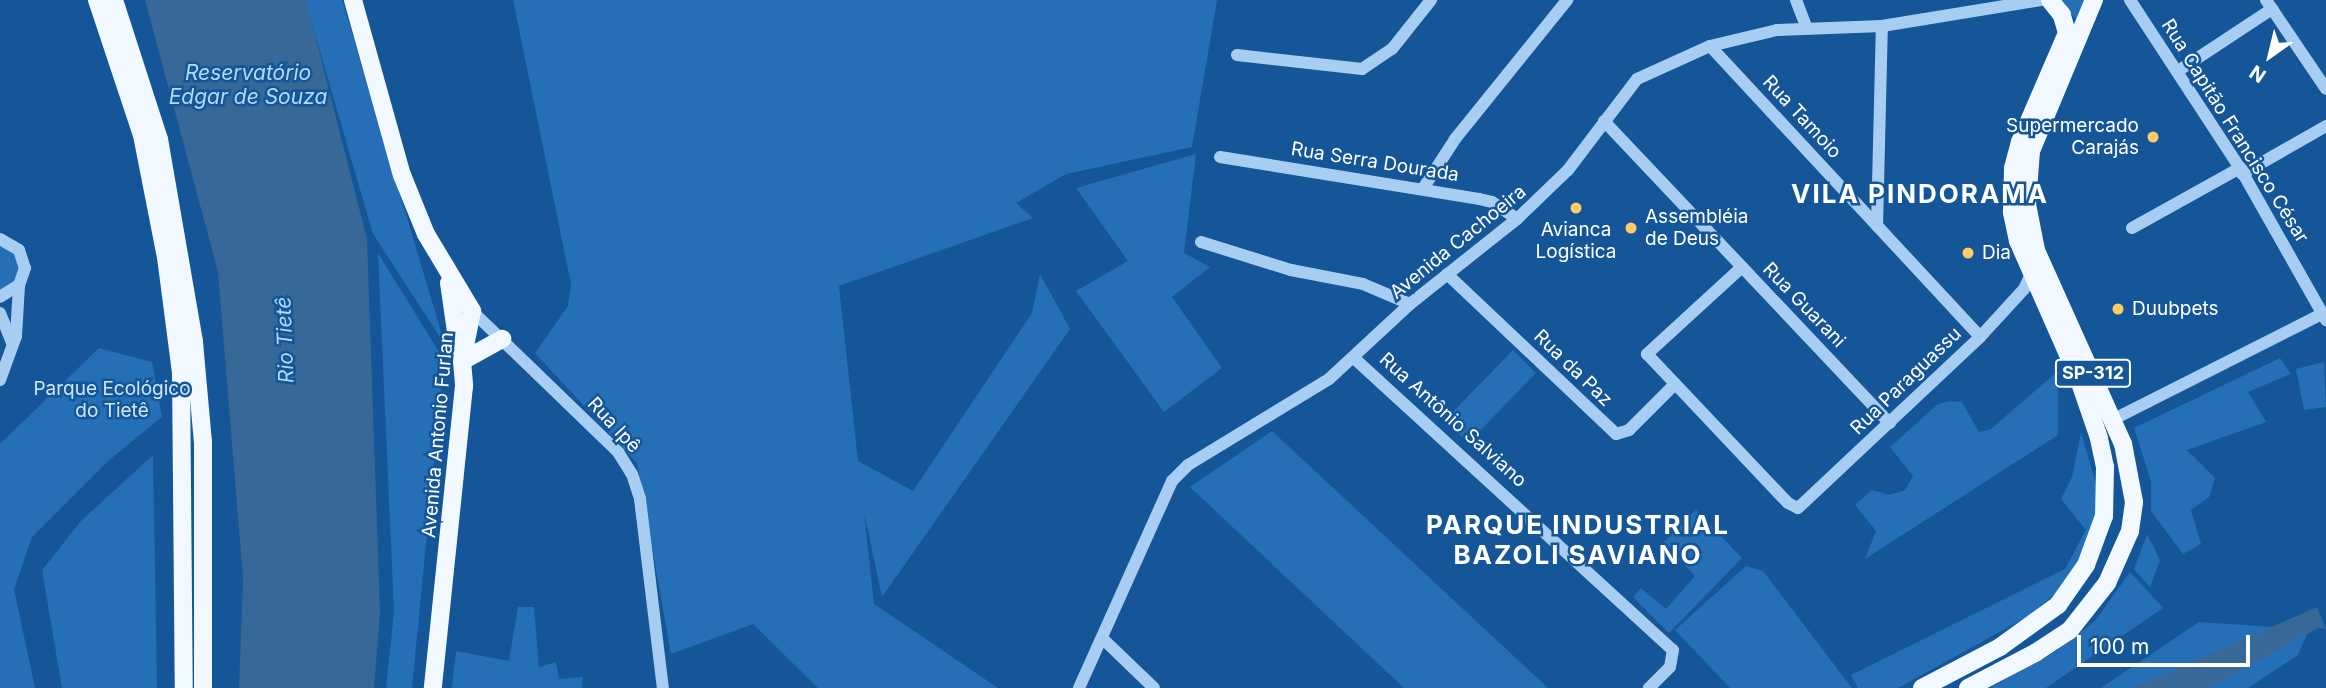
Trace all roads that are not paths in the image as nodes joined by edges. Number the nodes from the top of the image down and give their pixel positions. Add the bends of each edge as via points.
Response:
1 (97, 0) edge
2 (114, 0) edge
3 (353, 0) edge
4 (1431, 0) edge
5 (1567, 0) edge
6 (1997, 0) edge
7 (2041, 0) edge
8 (2050, 0) edge
9 (2094, 0) edge
10 (2130, 0) edge
11 (1799, 3) edge
12 (2269, 5) edge
13 (1982, 9) junction
14 (1806, 26) junction
15 (1882, 26) junction
16 (1710, 46) junction
17 (1237, 55) dead end
18 (2178, 71) junction
19 (2326, 89) edge
20 (1604, 121) junction
21 (2326, 126) edge
22 (1220, 157) dead end
23 (2241, 171) junction
24 (1424, 187) junction
25 (1517, 219) junction
26 (1877, 226) junction
27 (2132, 228) dead end
28 (0, 239) edge
29 (1201, 242) dead end
30 (1742, 267) junction
31 (447, 272) junction
32 (1447, 274) junction
33 (2031, 274) junction
34 (19, 285) junction
35 (0, 297) edge
36 (1410, 304) junction
37 (472, 311) junction
38 (0, 313) edge
39 (2324, 317) edge
40 (1980, 337) junction
41 (502, 339) junction
42 (13, 346) junction
43 (1355, 359) junction
44 (462, 361) junction
45 (0, 380) edge
46 (1675, 384) junction
47 (464, 386) junction
48 (2114, 419) junction
49 (1890, 423) junction
50 (1102, 638) junction
51 (184, 688) edge
52 (202, 688) edge
53 (433, 688) edge
54 (663, 688) edge
55 (1079, 688) edge
56 (1154, 688) edge
57 (1649, 688) edge
58 (1922, 688) edge
59 (1968, 688) edge

1 - 51 main road via 142,135 166,257 181,372
2 - 52 main road via 159,139 194,342 203,442
3 - 31 main road, Avenida Antonio Furlan via 402,175
4 - 17 street via 1392,49 1362,69
5 - 24 street via 1455,139
6 - 13 street, Avenida Cachoeira
7 - 13 street, Avenida Cachoeira
8 - 33 main road, SP-312 via 2062,15 2067,33 2020,142 2012,184 2018,240
9 - 48 main road, SP-312 via 2031,151 2027,204 2036,250
10 - 18 street, Rua Capitão Francisco César
11 - 14 street
12 - 18 street
12 - 19 street
13 - 15 street, Avenida Cachoeira
14 - 15 street, Avenida Cachoeira
14 - 16 street, Avenida Cachoeira
15 - 26 street
16 - 20 street, Avenida Cachoeira via 1637,79
16 - 26 street, Rua Tamoio
18 - 23 street, Rua Capitão Francisco César
20 - 25 street, Avenida Cachoeira via 1568,170
20 - 30 street, Rua Guarani
21 - 23 street
22 - 24 street, Rua Serra Dourada
23 - 27 street
23 - 39 street, Rua Capitão Francisco César
24 - 25 street, Rua Serra Dourada via 1492,202
25 - 32 street, Avenida Cachoeira
26 - 40 street, Rua Tamoio
28 - 34 street via 12,244 23,259
29 - 36 street via 1291,270 1363,284
30 - 46 street via 1647,354
30 - 49 street, Rua Guarani
31 - 37 main road, Avenida Antonio Furlan
31 - 47 main road
32 - 36 street, Avenida Cachoeira
32 - 46 street, Rua da Paz via 1616,434 1629,430
33 - 40 street, Rua Paraguassu via 2024,289
33 - 58 main road, SP-312 via 2078,377 2099,438 2105,467 2104,516 2086,565 2058,605 2011,640
34 - 35 street
34 - 42 street
36 - 43 street, Avenida Cachoeira
37 - 41 street, Rua Ipê
37 - 44 main road, Avenida Antonio Furlan
38 - 42 street
39 - 48 street
40 - 49 street, Rua Paraguassu
41 - 44 main road
41 - 54 street, Rua Ipê via 618,452 632,474 640,499
42 - 45 street
43 - 50 street, Avenida Cachoeira via 1188,465 1172,481
43 - 57 street, Rua Antônio Salviano via 1673,650 1670,667
44 - 47 main road, Avenida Antonio Furlan
46 - 49 street, Rua Paraguassu via 1788,503 1798,508
47 - 53 main road, Avenida Antonio Furlan
48 - 59 main road, SP-312 via 2132,476 2134,502 2118,563 2070,629
50 - 55 street, Avenida Cachoeira
50 - 56 street

